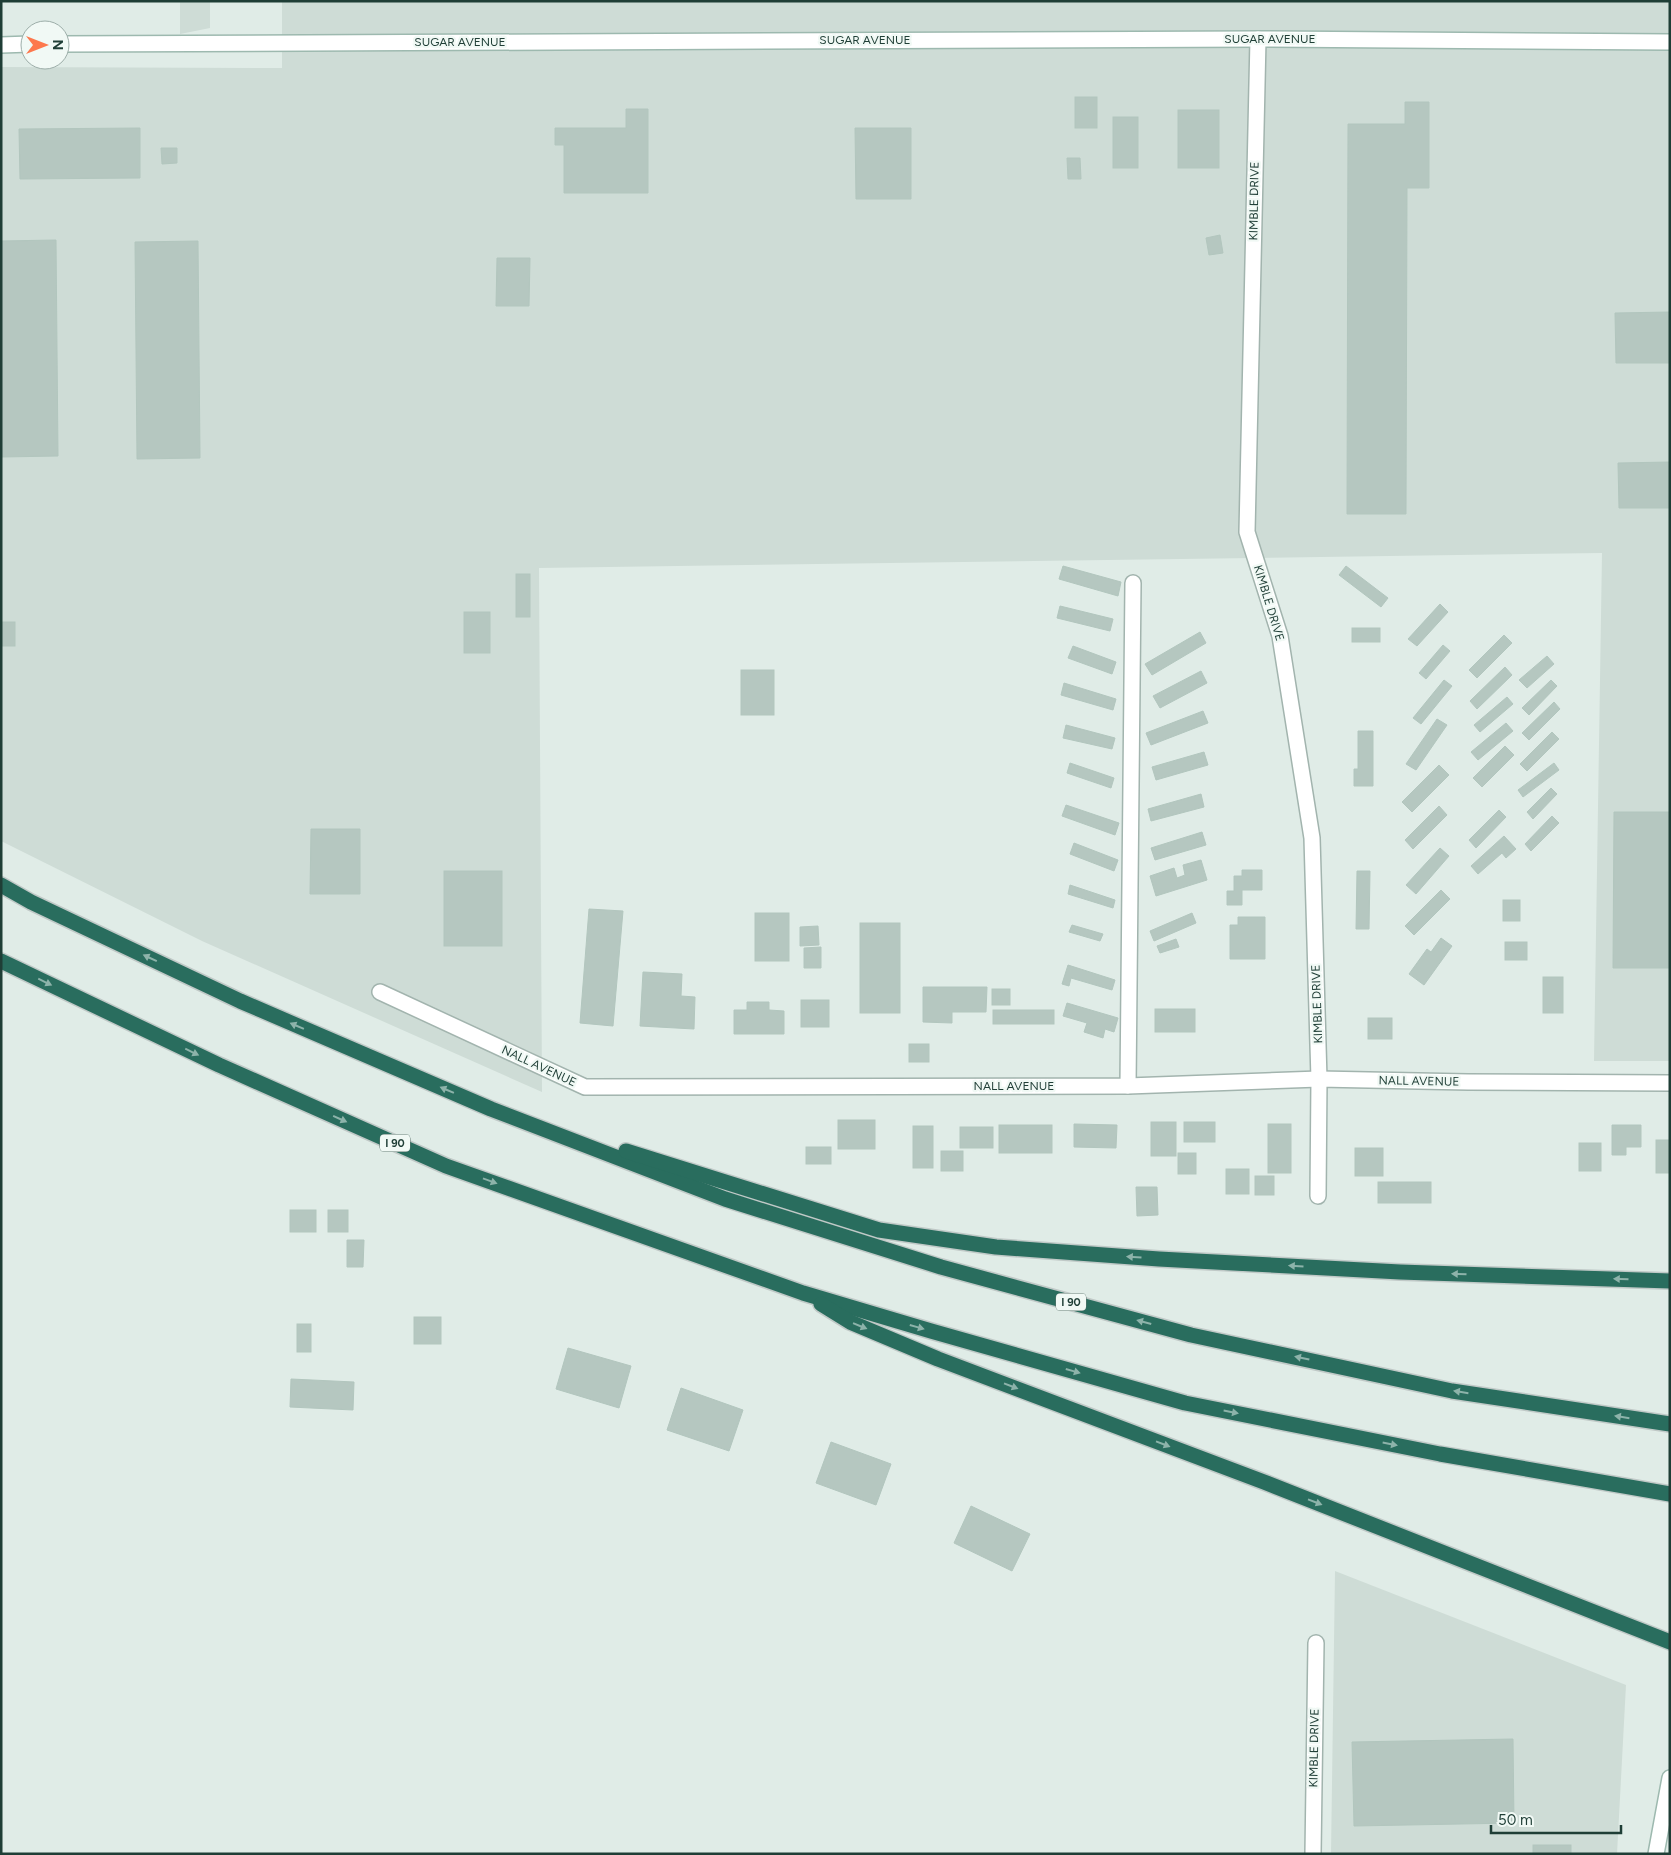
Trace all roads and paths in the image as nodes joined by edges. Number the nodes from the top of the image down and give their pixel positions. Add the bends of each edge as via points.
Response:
1 (1258, 39) junction
2 (1670, 42) edge
3 (20, 44) edge
4 (70, 44) edge
5 (1, 45) edge
6 (1134, 583) dead end
7 (1, 885) edge
8 (1, 961) edge
9 (380, 992) dead end
10 (1320, 1079) junction
11 (1670, 1083) edge
12 (1128, 1086) junction
13 (491, 1109) junction
14 (1318, 1196) dead end
15 (1670, 1281) edge
16 (803, 1292) junction
17 (1670, 1424) edge
18 (1670, 1494) edge
19 (1670, 1642) edge
20 (1316, 1643) dead end
21 (1670, 1778) edge
22 (1313, 1854) edge
23 (1656, 1854) edge

1 - 2 street, SUGAR AVENUE
1 - 4 street, SUGAR AVENUE
1 - 10 street, KIMBLE DRIVE via 1247,532 1280,636 1312,838
3 - 5 street
6 - 12 street
13 -> 7 highway, I 90 via 240,1001
8 -> 16 highway, I 90 via 219,1065 446,1166
9 - 12 street, NALL AVENUE via 585,1088
10 - 11 street, NALL AVENUE
10 - 12 street, NALL AVENUE
10 - 14 street, KIMBLE DRIVE
15 -> 13 highway via 1400,1272 1160,1259 996,1247 898,1233 869,1227
17 -> 13 highway, I 90 via 1452,1391 1191,1334 941,1267 726,1200
16 -> 18 highway, I 90 via 931,1332 1185,1402 1440,1454
16 -> 19 highway via 850,1322 938,1359 1264,1482
20 - 22 street, KIMBLE DRIVE
21 - 23 street

